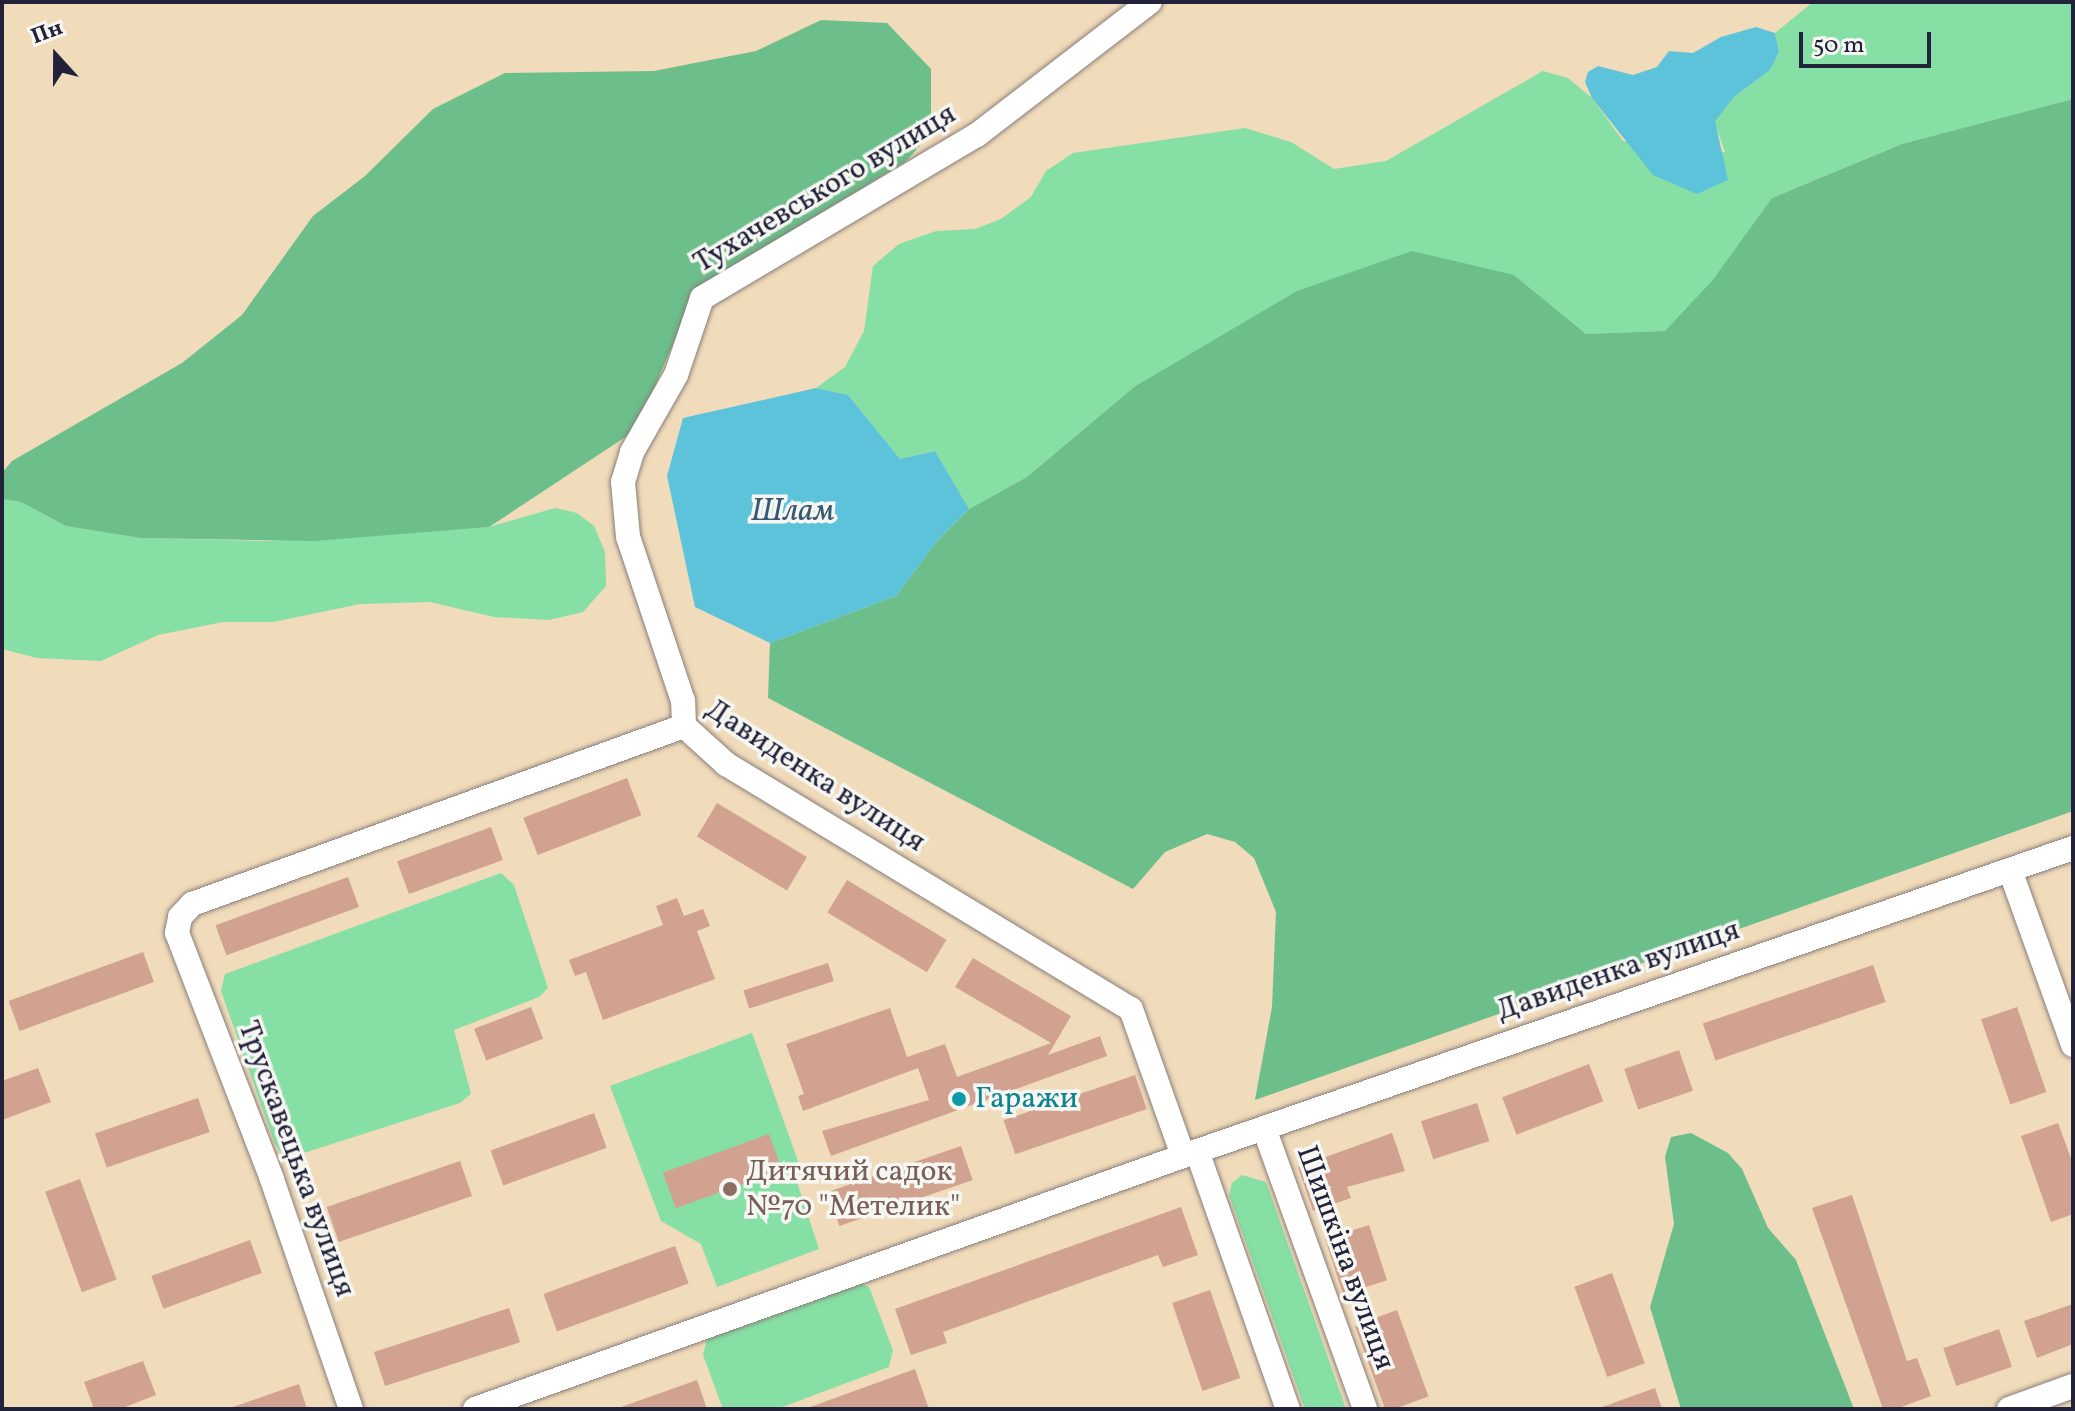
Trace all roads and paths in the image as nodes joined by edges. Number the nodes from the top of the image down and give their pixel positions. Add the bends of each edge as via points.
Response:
1 (1150, 2) edge
2 (684, 726) junction
3 (2073, 848) edge
4 (2010, 870) junction
5 (177, 933) joint
6 (2073, 1045) edge
7 (1264, 1128) junction
8 (1190, 1154) junction
9 (2073, 1386) edge
10 (351, 1409) edge
11 (475, 1409) edge
12 (1288, 1409) edge
13 (1365, 1409) edge
14 (2009, 1409) edge

1 - 2 street, Тухачевського вулиця via 977,135 702,298 676,375 632,452 623,482 628,537 683,701
2 - 5 street, Давиденка вулиця via 192,904 180,917
2 - 8 street, Давиденка вулиця via 726,764 1131,1009
3 - 4 street, Давиденка вулиця
4 - 6 street
4 - 7 street, Давиденка вулиця
5 - 10 street, Трускавецька вулиця via 272,1179
7 - 8 street, Давиденка вулиця
7 - 13 street, Шишкiна вулиця
8 - 11 street, Давиденка вулиця
8 - 12 street
9 - 14 street

